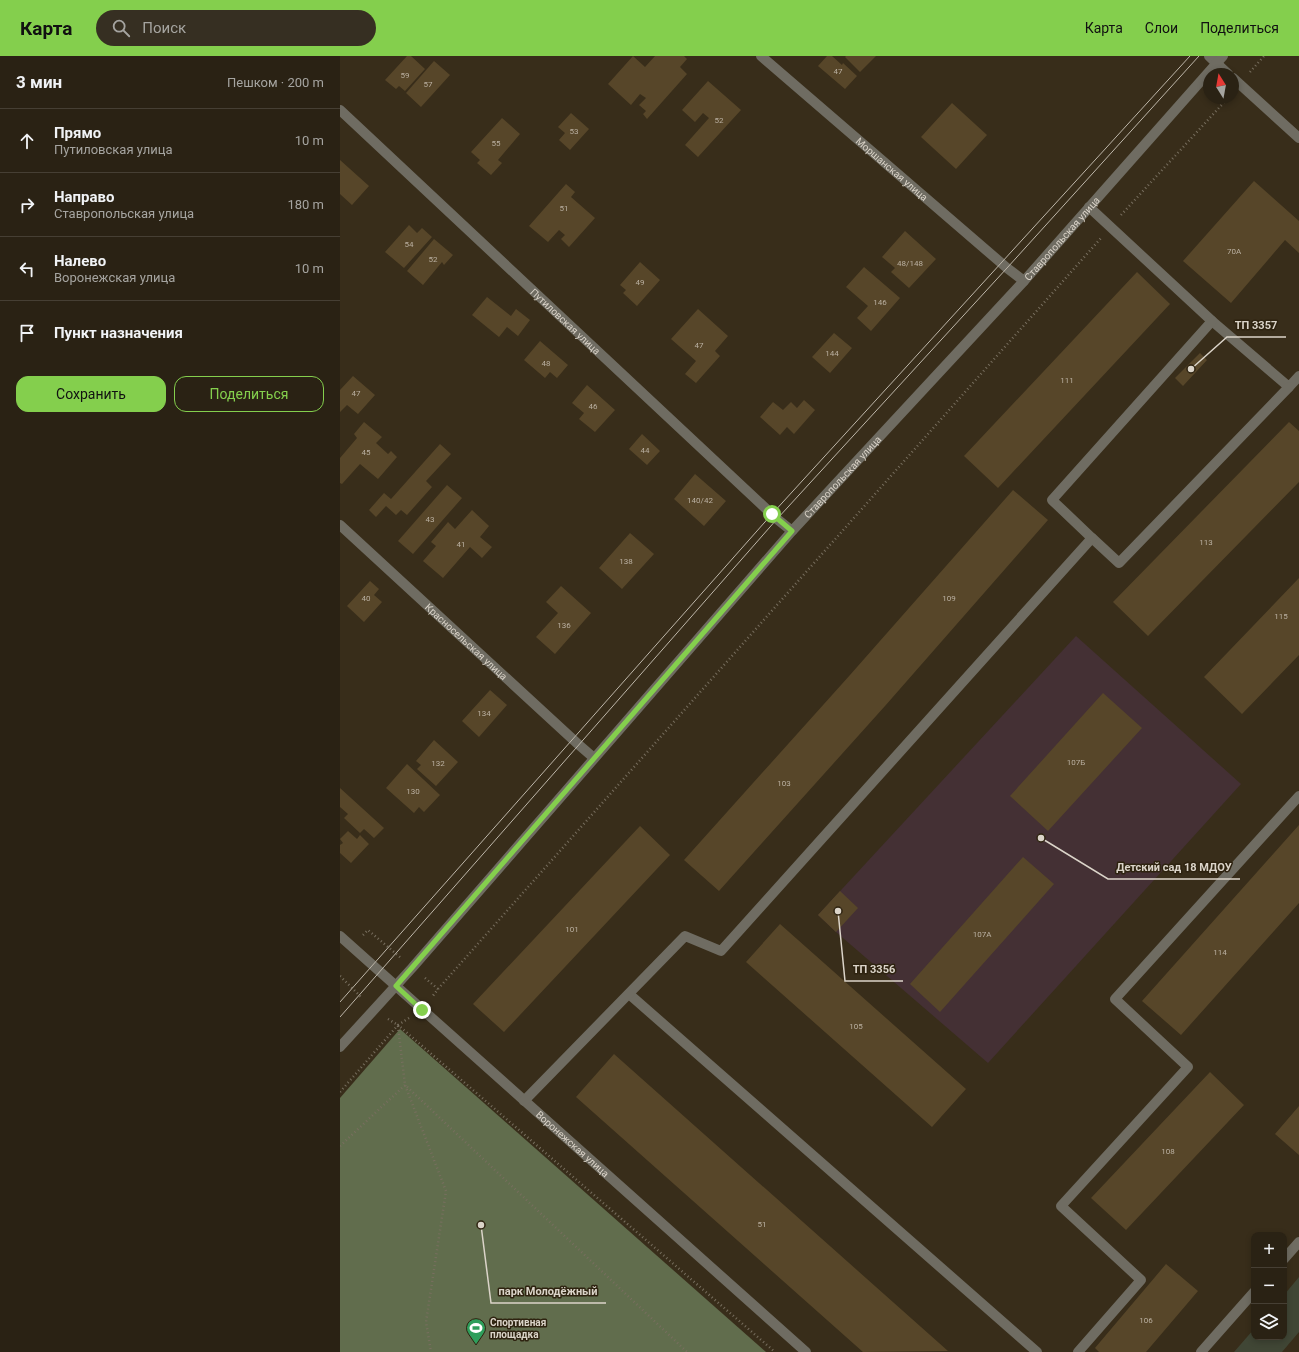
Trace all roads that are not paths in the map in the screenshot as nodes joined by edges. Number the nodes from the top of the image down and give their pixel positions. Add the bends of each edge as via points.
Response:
1 (761, 56) edge
2 (1209, 56) edge
3 (1220, 60) edge
4 (1239, 83) edge
5 (340, 110) edge
6 (1299, 138) edge
7 (1089, 207) junction
8 (1024, 281) junction
9 (1212, 321) junction
10 (1299, 376) edge
11 (1289, 387) junction
12 (340, 525) edge
13 (792, 531) junction
14 (1092, 538) junction
15 (594, 758) junction
16 (1299, 796) edge
17 (340, 936) edge
18 (396, 986) junction
19 (629, 994) junction
20 (340, 1047) edge
21 (524, 1101) junction
22 (1299, 1242) edge
23 (1287, 1256) edge
24 (1251, 1295) edge
25 (806, 1352) edge
26 (1037, 1352) edge
27 (1078, 1352) edge
28 (1201, 1352) edge

1 - 8 street, Моршанская улица
2 - 3 street
3 - 7 street, Ставропольская улица
4 - 6 street
5 - 13 street, Путиловская улица
7 - 8 street, Ставропольская улица
7 - 9 street
8 - 13 street, Ставропольская улица
9 - 11 street
9 - 14 street via 1052,500
10 - 11 street
11 - 14 street via 1119,563
12 - 15 street, Красносельская улица
13 - 15 street, Ставропольская улица
14 - 19 street via 720,952 685,936
15 - 18 street, Ставропольская улица
16 - 27 street via 1115,999 1188,1067 1062,1206 1141,1280
17 - 18 street, Воронежская улица
18 - 20 street, Ставропольская улица
18 - 21 street, Воронежская улица
19 - 21 street
19 - 26 street
21 - 25 street, Воронежская улица
22 - 23 street
24 - 28 street

